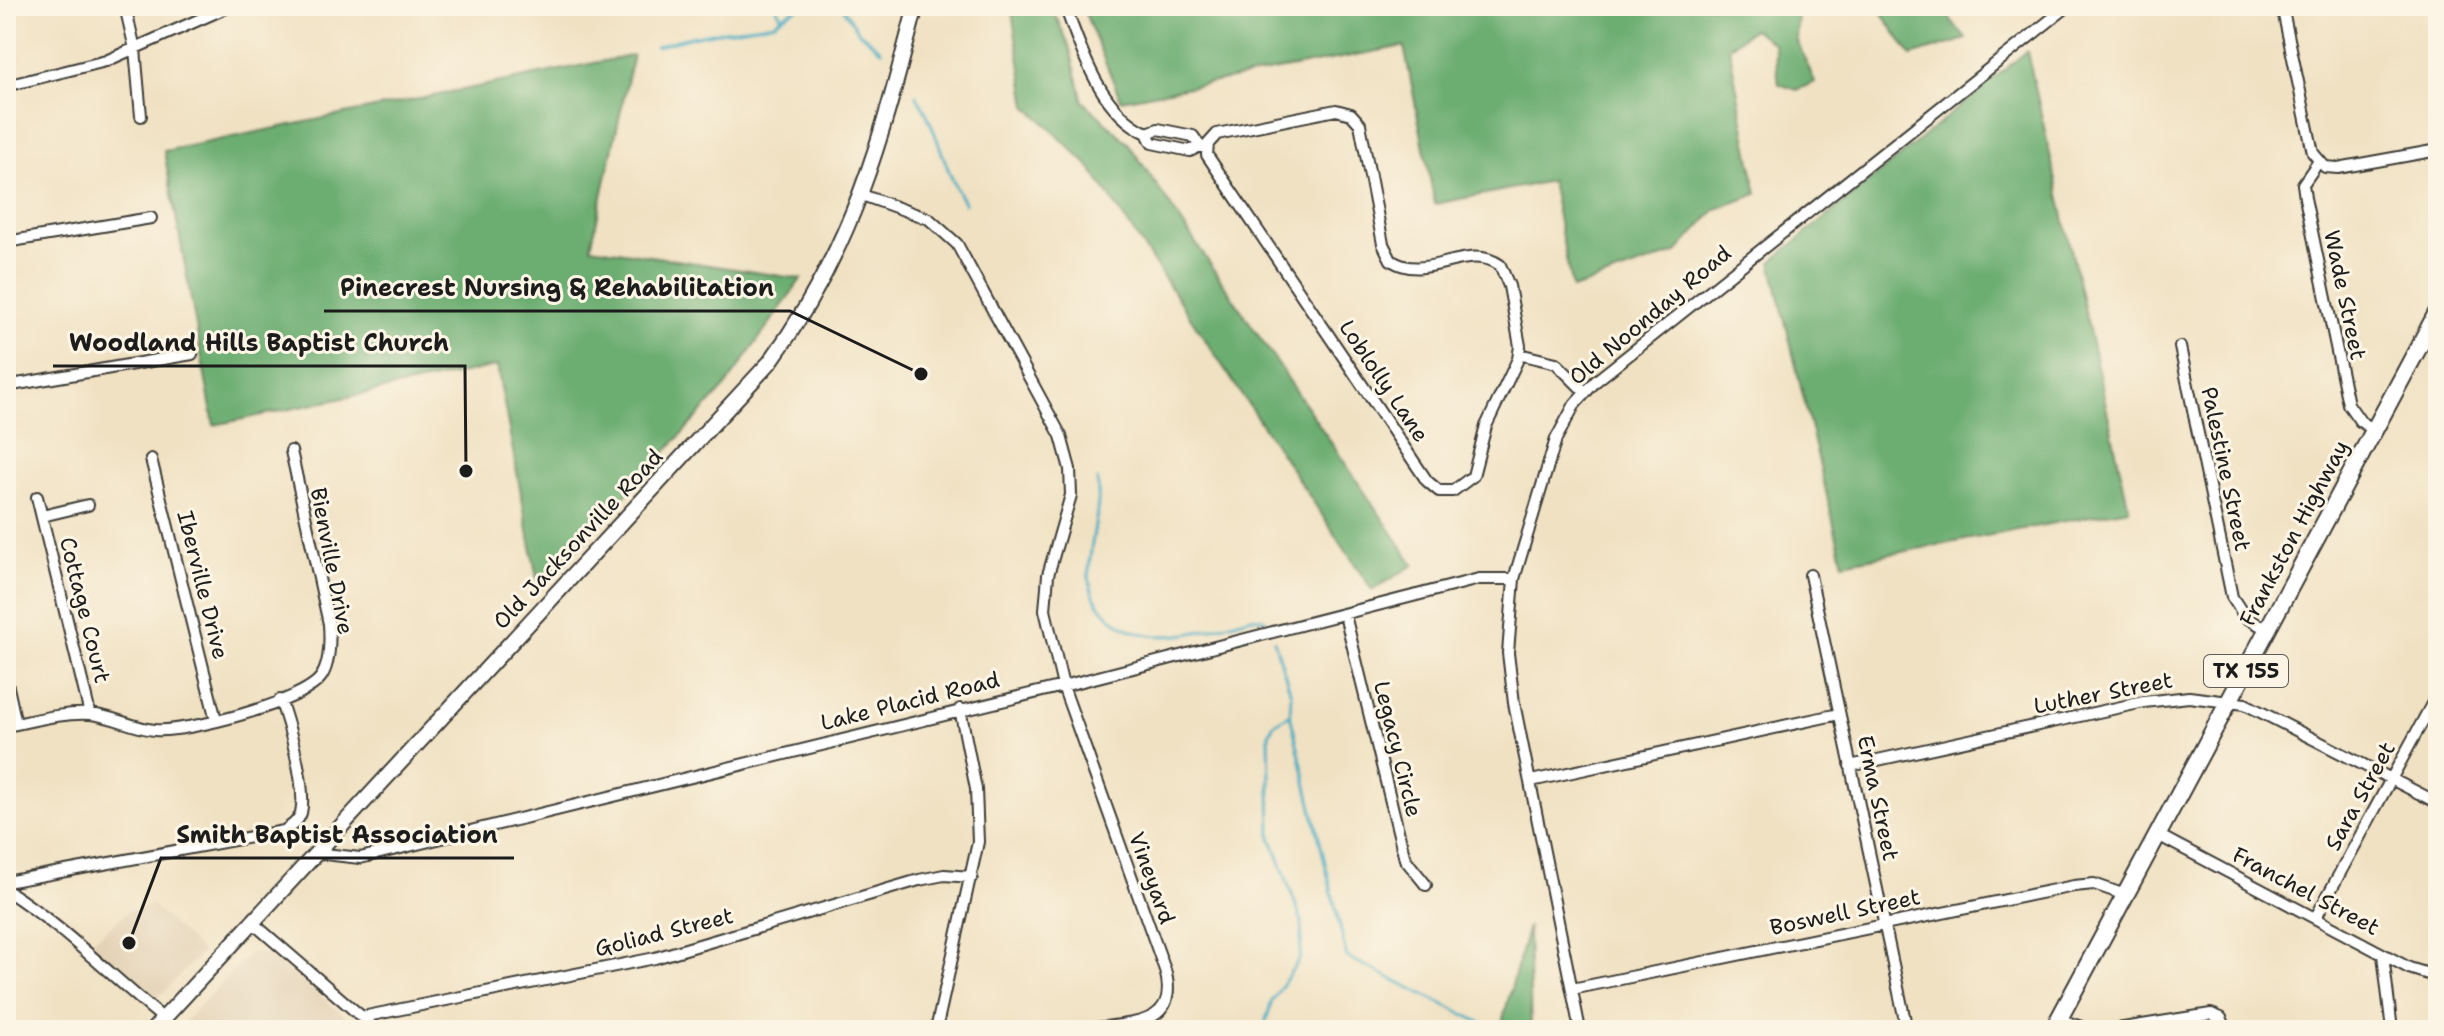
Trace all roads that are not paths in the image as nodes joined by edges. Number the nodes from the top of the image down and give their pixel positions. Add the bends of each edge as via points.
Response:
1 (125, 6) edge
2 (230, 6) edge
3 (916, 6) edge
4 (1065, 6) edge
5 (2068, 6) edge
6 (2282, 6) edge
7 (135, 49) junction
8 (6, 86) edge
9 (141, 116) dead end
10 (1203, 147) junction
11 (2438, 150) edge
12 (2319, 161) junction
13 (862, 195) junction
14 (151, 218) dead end
15 (6, 242) edge
16 (2438, 311) edge
17 (2180, 347) dead end
18 (192, 354) dead end
19 (1519, 354) junction
20 (6, 386) edge
21 (1585, 392) junction
22 (2374, 430) junction
23 (291, 451) dead end
24 (151, 459) dead end
25 (37, 497) dead end
26 (88, 505) dead end
27 (42, 516) junction
28 (1810, 575) dead end
29 (1514, 579) junction
30 (1345, 615) junction
31 (2268, 630) junction
32 (6, 678) edge
33 (1063, 686) junction
34 (2438, 693) edge
35 (280, 700) junction
36 (2230, 700) junction
37 (960, 709) junction
38 (90, 714) junction
39 (1839, 714) junction
40 (216, 720) junction
41 (11, 725) edge
42 (1850, 766) junction
43 (2392, 780) junction
44 (1531, 781) junction
45 (2438, 803) edge
46 (2158, 835) junction
47 (316, 853) junction
48 (972, 877) junction
49 (6, 882) edge
50 (1426, 885) dead end
51 (6, 890) edge
52 (2125, 895) junction
53 (2316, 917) junction
54 (253, 923) junction
55 (1884, 924) junction
56 (2383, 955) junction
57 (2438, 977) edge
58 (1572, 989) junction
59 (362, 1017) junction
60 (158, 1025) edge
61 (2056, 1025) edge
62 (1088, 1029) edge
63 (377, 1030) edge
64 (936, 1030) edge
65 (1580, 1030) edge
66 (1907, 1030) edge
67 (2090, 1030) edge
68 (2111, 1030) edge
69 (2227, 1030) edge
70 (2392, 1030) edge

1 - 7 street
2 - 7 street
3 - 13 main road, Old Jacksonville Road
4 - 10 street via 1113,109 1147,133 1158,129 1193,136
5 - 21 street, Old Noonday Road
6 - 12 street via 2308,137
7 - 8 street
7 - 9 street
10 - 19 street via 1222,133 1336,110 1351,114 1362,132 1388,256 1411,269 1481,257 1500,265 1509,286
10 - 19 street, Loblolly Lane via 1432,488 1453,491 1473,476 1486,426
11 - 12 street via 2338,168
12 - 22 street, Wade Street via 2303,184 2305,198 2348,404
13 - 33 street via 929,219 957,244 1061,436 1070,469 1070,507 1045,601
13 - 47 main road, Old Jacksonville Road via 818,288 753,382
14 - 15 street
16 - 22 main road, Frankston Highway / TX 155
17 - 31 street, Palestine Street via 2232,597 2245,617
18 - 20 street
19 - 21 street via 1556,363
21 - 29 street, Old Noonday Road via 1556,439
22 - 31 main road, Frankston Highway / TX 155
23 - 35 street, Bienville Drive via 330,639 323,674 315,684
24 - 40 street, Iberville Drive
25 - 27 street, Cottage Court
26 - 27 street, Cottage Court
27 - 38 street, Cottage Court
28 - 39 street, Erma Street
29 - 30 street, Lake Placid Road via 1479,579
29 - 44 street, Old Noonday Road via 1508,653
30 - 33 street, Lake Placid Road
30 - 50 street, Legacy Circle via 1405,859
31 - 36 main road, Frankston Highway / TX 155
32 - 41 street
33 - 37 street, Lake Placid Road
33 - 62 street, Vineyard via 1170,995 1156,1015
34 - 43 street, Sara Street
35 - 40 street, Bienville Drive
35 - 49 street via 301,794 295,824 284,831
36 - 42 street, Luther Street via 2144,702
36 - 43 street, Luther Street via 2258,709
36 - 46 main road, Frankston Highway / TX 155
37 - 47 street, Lake Placid Road via 360,858
37 - 48 street via 978,804
38 - 40 street, Bienville Drive via 158,731
38 - 41 street
39 - 42 street, Erma Street
39 - 44 street
42 - 55 street, Erma Street
43 - 45 street, Luther Street
43 - 53 street, Sara Street
44 - 58 street, Old Noonday Road
46 - 52 main road, Frankston Highway / TX 155
46 - 53 street, Franchel Street
47 - 54 main road, Old Jacksonville Road
48 - 59 street, Goliad Street via 919,880 655,958
48 - 64 street
51 - 60 street via 70,936
52 - 55 street, Boswell Street via 2087,885
52 - 61 main road, Frankston Highway / TX 155
53 - 56 street, Franchel Street
54 - 59 street
54 - 60 main road, Old Jacksonville Road
55 - 58 street, Boswell Street
55 - 66 street, Erma Street
56 - 57 street, Franchel Street
56 - 70 street
58 - 65 street, Old Noonday Road
59 - 63 street
61 - 67 street
68 - 69 street via 2211,1014 2221,1018

